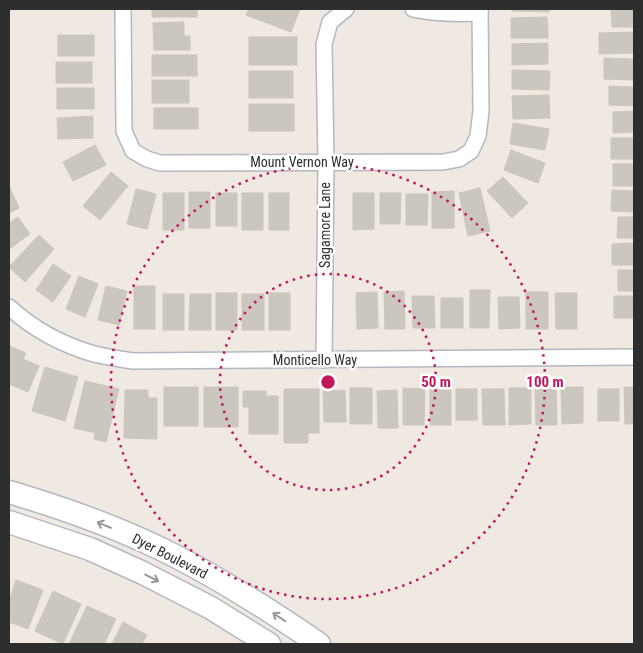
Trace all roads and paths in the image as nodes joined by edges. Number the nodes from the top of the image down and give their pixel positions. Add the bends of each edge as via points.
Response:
1 (123, 9) edge
2 (346, 9) edge
3 (413, 9) edge
4 (480, 11) edge
5 (326, 162) junction
6 (9, 307) edge
7 (634, 357) edge
8 (324, 360) junction
9 (9, 492) edge
10 (9, 522) edge
11 (269, 644) edge
12 (319, 644) edge

1 - 5 street, Mount Vernon Way via 124,131 133,151 160,163
2 - 5 street, Sagamore Lane via 330,22 324,44
3 - 4 street via 463,14
4 - 5 street, Mount Vernon Way via 481,111 478,136 471,151 459,159 443,162
5 - 8 street, Sagamore Lane
6 - 8 street, Monticello Way via 56,340 95,354 133,361
7 - 8 street, Monticello Way
12 -> 9 main road, Dyer Boulevard via 228,585 159,548 101,523
10 -> 11 main road, Dyer Boulevard via 90,549 143,573 211,608

